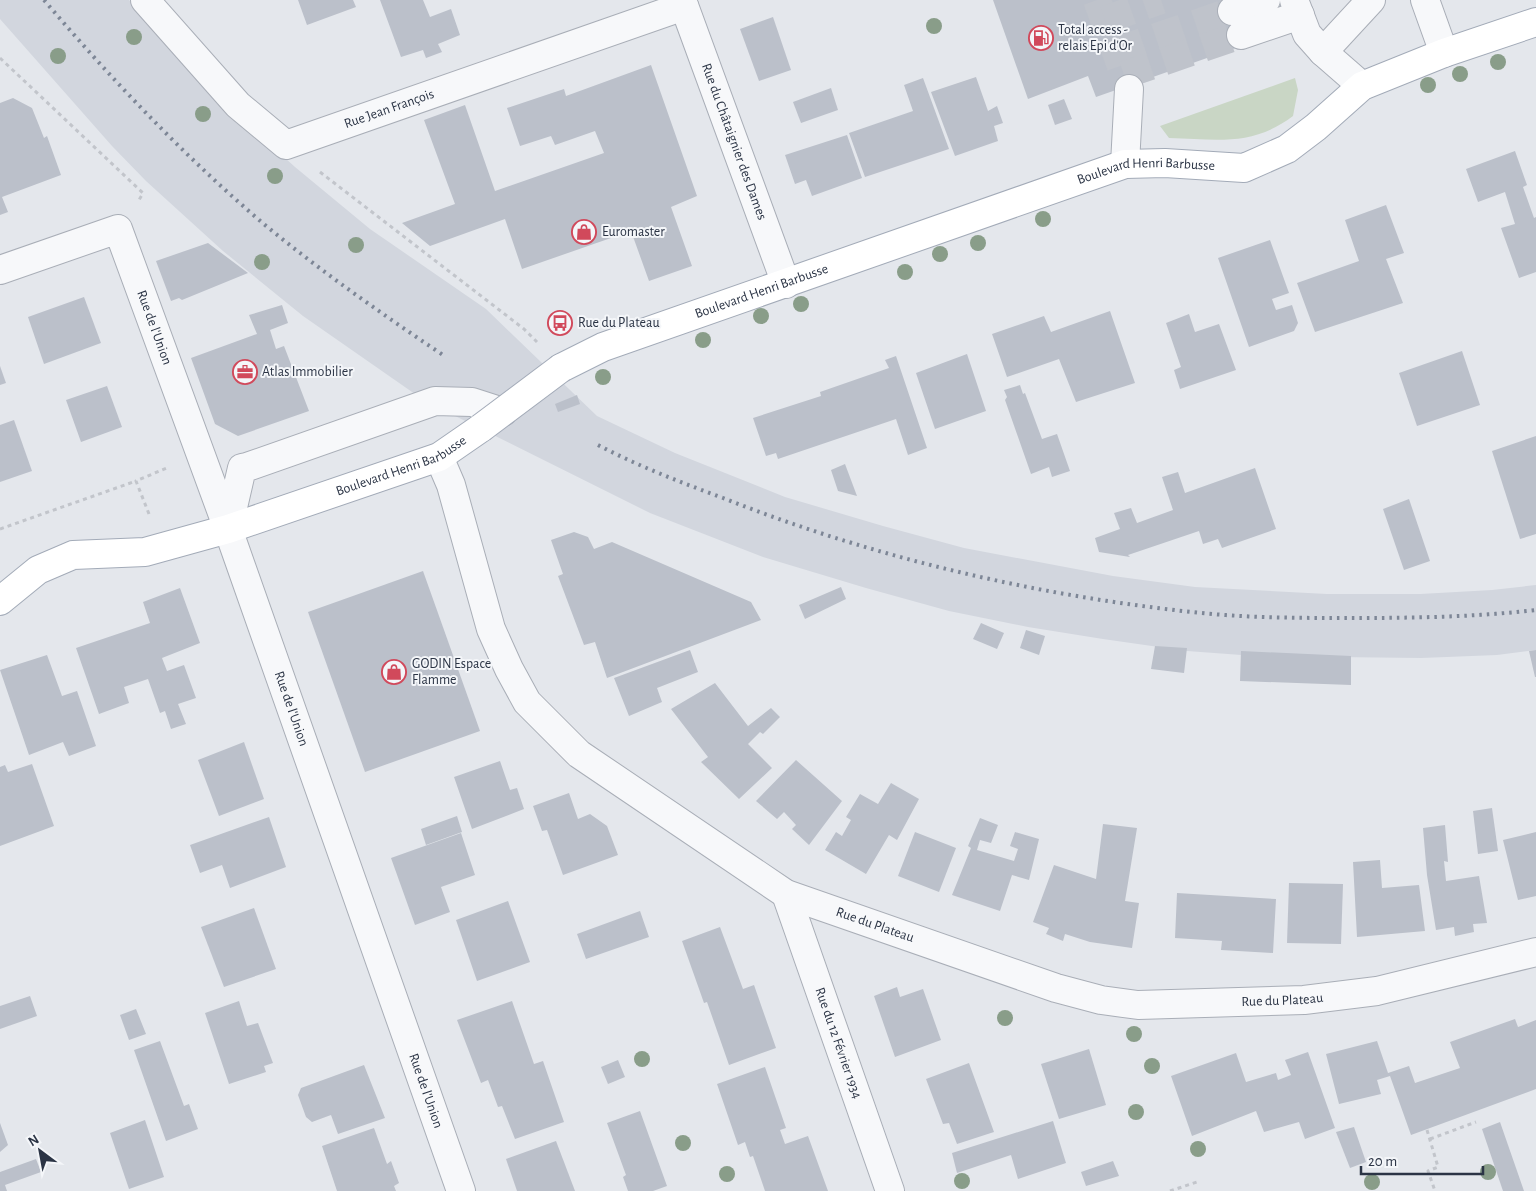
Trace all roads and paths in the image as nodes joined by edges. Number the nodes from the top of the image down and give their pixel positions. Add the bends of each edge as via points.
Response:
1 (145, 0) edge
2 (1266, 0) edge
3 (1371, 0) edge
4 (1425, 0) edge
5 (683, 3) edge
6 (1297, 8) edge
7 (1536, 22) edge
8 (1323, 52) junction
9 (1444, 54) junction
10 (0, 58) edge
11 (1362, 86) junction
12 (1129, 89) tunnel mouth
13 (286, 145) junction
14 (1125, 164) junction
15 (118, 229) junction
16 (0, 270) edge
17 (786, 284) junction
18 (561, 368) junction
19 (503, 412) junction
20 (439, 457) junction
21 (170, 467) dead end
22 (136, 481) junction
23 (152, 522) dead end
24 (228, 528) junction
25 (0, 529) edge
26 (0, 601) edge
27 (786, 894) junction
28 (1536, 952) edge
29 (1476, 1122) dead end
30 (1427, 1130) dead end
31 (1430, 1139) junction
32 (1198, 1182) dead end
33 (461, 1191) edge
34 (890, 1191) edge
35 (1170, 1191) edge
36 (1436, 1191) edge

1 - 13 street via 238,105
2 - 6 street via 1237,23
3 - 8 street
4 - 9 street
5 - 13 street, Rue Jean François
5 - 17 street, Rue du Châtaignier des Dames
6 - 8 street via 1307,34
7 - 9 main road, Boulevard Henri Barbusse
8 - 11 street
9 - 11 main road, Boulevard Henri Barbusse
10 - 15 path via 143,194
11 - 14 main road, Boulevard Henri Barbusse via 1287,148 1244,168
12 - 14 street
13 - 18 path via 524,328
14 - 17 main road, Boulevard Henri Barbusse
15 - 16 street
15 - 24 street, Rue de l'Union
17 - 18 main road, Boulevard Henri Barbusse via 603,346
18 - 19 main road, Boulevard Henri Barbusse, bridge
19 - 20 main road, Boulevard Henri Barbusse, bridge
19 - 24 street via 472,402 435,401 242,468
20 - 24 main road, Boulevard Henri Barbusse
20 - 27 street, Rue du Plateau via 451,485 491,629 527,702 579,754
21 - 22 path
22 - 23 path
22 - 25 path
24 - 26 main road, Boulevard Henri Barbusse via 146,552 73,555 38,570
24 - 33 street, Rue de l'Union
27 - 28 street, Rue du Plateau via 1056,988 1101,1000 1138,1005 1304,1000 1377,991
27 - 34 street, Rue du 12 Février 1934
29 - 31 path
30 - 31 path
31 - 36 path via 1438,1167 1428,1170
32 - 35 path

